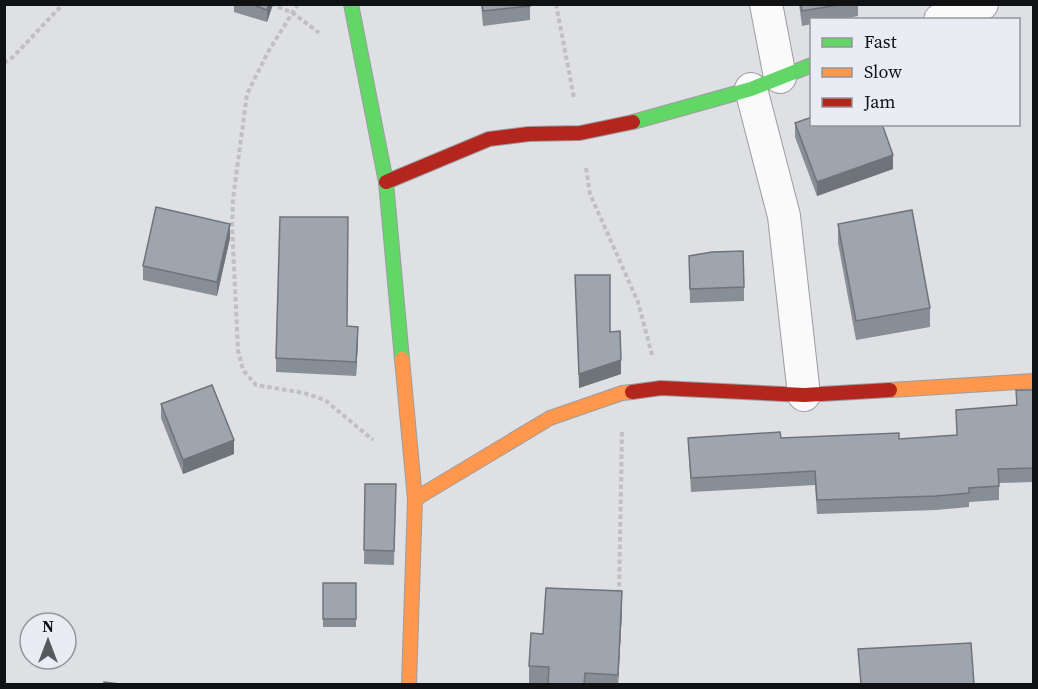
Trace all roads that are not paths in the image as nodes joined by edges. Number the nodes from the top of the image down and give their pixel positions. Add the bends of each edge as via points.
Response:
1 (351, 4) edge
2 (766, 4) edge
3 (982, 4) edge
4 (945, 18) edge
5 (810, 66) edge
6 (780, 76) junction
7 (751, 89) junction
8 (386, 182) junction
9 (1034, 381) edge
10 (804, 395) junction
11 (415, 499) junction
12 (409, 684) edge

1 - 8 street
2 - 6 street
3 - 4 street
5 - 6 street
6 - 7 street
7 - 8 street via 580,133 489,139
7 - 10 street via 784,216
8 - 11 street
9 - 10 street
10 - 11 street via 661,388 622,393 550,418
11 - 12 street

